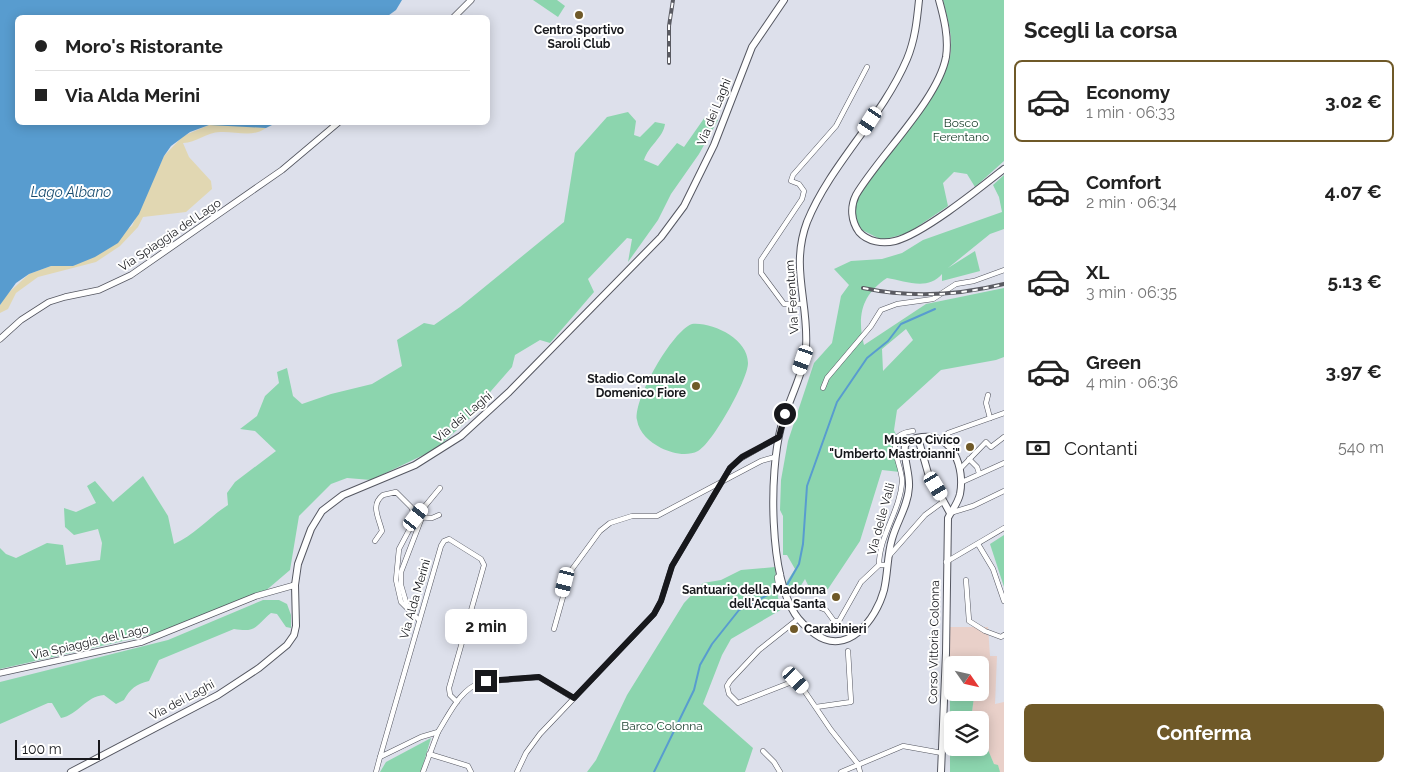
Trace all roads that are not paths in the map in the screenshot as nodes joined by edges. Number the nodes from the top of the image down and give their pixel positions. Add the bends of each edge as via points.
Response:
1 (471, 0) edge
2 (784, 0) edge
3 (935, 0) edge
4 (939, 0) edge
5 (920, 2) edge
6 (456, 15) edge
7 (943, 18) junction
8 (867, 66) dead end
9 (336, 125) edge
10 (1004, 168) edge
11 (1004, 270) edge
12 (802, 304) junction
13 (0, 338) edge
14 (822, 388) dead end
15 (988, 395) dead end
16 (1003, 413) edge
17 (990, 418) junction
18 (1004, 419) edge
19 (913, 431) dead end
20 (779, 437) junction
21 (1004, 437) edge
22 (918, 438) junction
23 (775, 457) junction
24 (969, 459) junction
25 (1004, 463) edge
26 (961, 467) junction
27 (979, 473) junction
28 (962, 482) junction
29 (722, 483) junction
30 (440, 488) dead end
31 (1004, 491) edge
32 (944, 501) junction
33 (950, 513) junction
34 (439, 515) dead end
35 (418, 518) junction
36 (1004, 528) edge
37 (375, 541) dead end
38 (979, 546) junction
39 (888, 557) junction
40 (946, 562) junction
41 (879, 565) junction
42 (887, 565) junction
43 (781, 574) junction
44 (966, 580) dead end
45 (778, 584) dead end
46 (295, 585) junction
47 (1004, 601) edge
48 (821, 608) dead end
49 (409, 611) junction
50 (798, 619) junction
51 (419, 620) junction
52 (554, 629) dead end
53 (1004, 635) edge
54 (848, 651) dead end
55 (0, 673) edge
56 (574, 698) junction
57 (457, 702) junction
58 (816, 707) junction
59 (438, 732) junction
60 (763, 751) dead end
61 (942, 753) junction
62 (428, 754) junction
63 (380, 757) junction
64 (858, 764) junction
65 (71, 772) edge
66 (376, 772) edge
67 (423, 772) edge
68 (471, 772) edge
69 (517, 772) edge
70 (780, 772) edge
71 (841, 772) edge
72 (860, 772) edge
73 (941, 772) edge

1 - 6 street
2 - 46 main road, Via dei Laghi via 752,47 720,133 687,200 666,232 509,392 461,436 420,463 347,493 327,506 311,529 299,560
3 - 7 main road
4 - 7 main road
5 - 12 main road, Via Ferentum via 913,40 903,68 832,177 807,223 800,250
7 - 10 main road via 946,49 939,76 856,195 851,210 855,223 862,234 873,241 898,240 954,206
8 - 12 street via 836,126 793,175 791,182 799,184 804,192 802,199 761,260 761,273 784,304
9 - 13 street, Via Spiaggia del Lago via 286,168 131,275 99,290 49,302
11 - 14 street via 956,284 933,299 897,304 881,310
12 - 20 main road, Via Ferentum via 806,351
15 - 17 street via 986,403
16 - 17 street
16 - 18 street
17 - 26 street via 947,435
19 - 41 street, Via delle Valli via 901,435 895,443 902,481 881,546
20 - 23 main road, Via Ferentum
20 - 29 street via 736,462
21 - 24 street via 990,447 986,442
22 - 26 main road via 934,436 945,441
22 - 32 main road via 928,473
22 - 39 main road, Via Ferentum via 909,440 905,447 909,490
23 - 29 street via 761,461
23 - 43 main road, Via Ferentum via 775,525
24 - 26 street
24 - 27 street via 978,467
25 - 27 street
26 - 28 main road
27 - 28 street
28 - 33 main road, Corso Vittoria Colonna via 958,500
29 - 52 street via 657,516 632,516 610,523 600,531 570,572
29 - 56 street via 672,566 654,614
30 - 35 street
31 - 33 street
32 - 33 main road
32 - 39 street via 925,516
33 - 40 main road, Corso Vittoria Colonna
34 - 35 street
35 - 37 street via 398,493 383,495 376,507 382,532
35 - 49 street via 401,572 401,585
35 - 49 street via 400,546 397,562 398,595
36 - 38 street
38 - 40 street
38 - 47 street via 993,569
39 - 42 main road, Via Ferentum
40 - 61 main road, Corso Vittoria Colonna
41 - 42 street
41 - 48 street via 861,582 839,621 834,621
42 - 50 main road, Via Ferentum via 885,584 876,608 852,637 841,642 829,641
43 - 45 street via 777,577
43 - 50 main road, Via Ferentum via 786,596
44 - 53 street via 969,621 984,631 1001,637
46 - 55 street, Via Spiaggia del Lago via 260,595 142,642
46 - 65 main road, Via dei Laghi via 296,631 278,654 218,695
49 - 51 street
50 - 58 street via 759,650 727,686 729,694 738,703 796,680
51 - 57 street, Via Alda Merini via 443,542 453,540 482,560 483,573 449,689
51 - 63 street, Via Alda Merini
54 - 58 street via 850,702
56 - 57 street via 547,680 534,677 478,684 467,690
56 - 69 street via 533,742
57 - 59 street
58 - 64 street
59 - 62 street
59 - 63 street
60 - 70 street
61 - 64 street via 903,746
61 - 73 main road, Corso Vittoria Colonna
62 - 67 street
62 - 68 street via 468,766
63 - 66 street, Via Alda Merini
64 - 71 street
64 - 72 street

